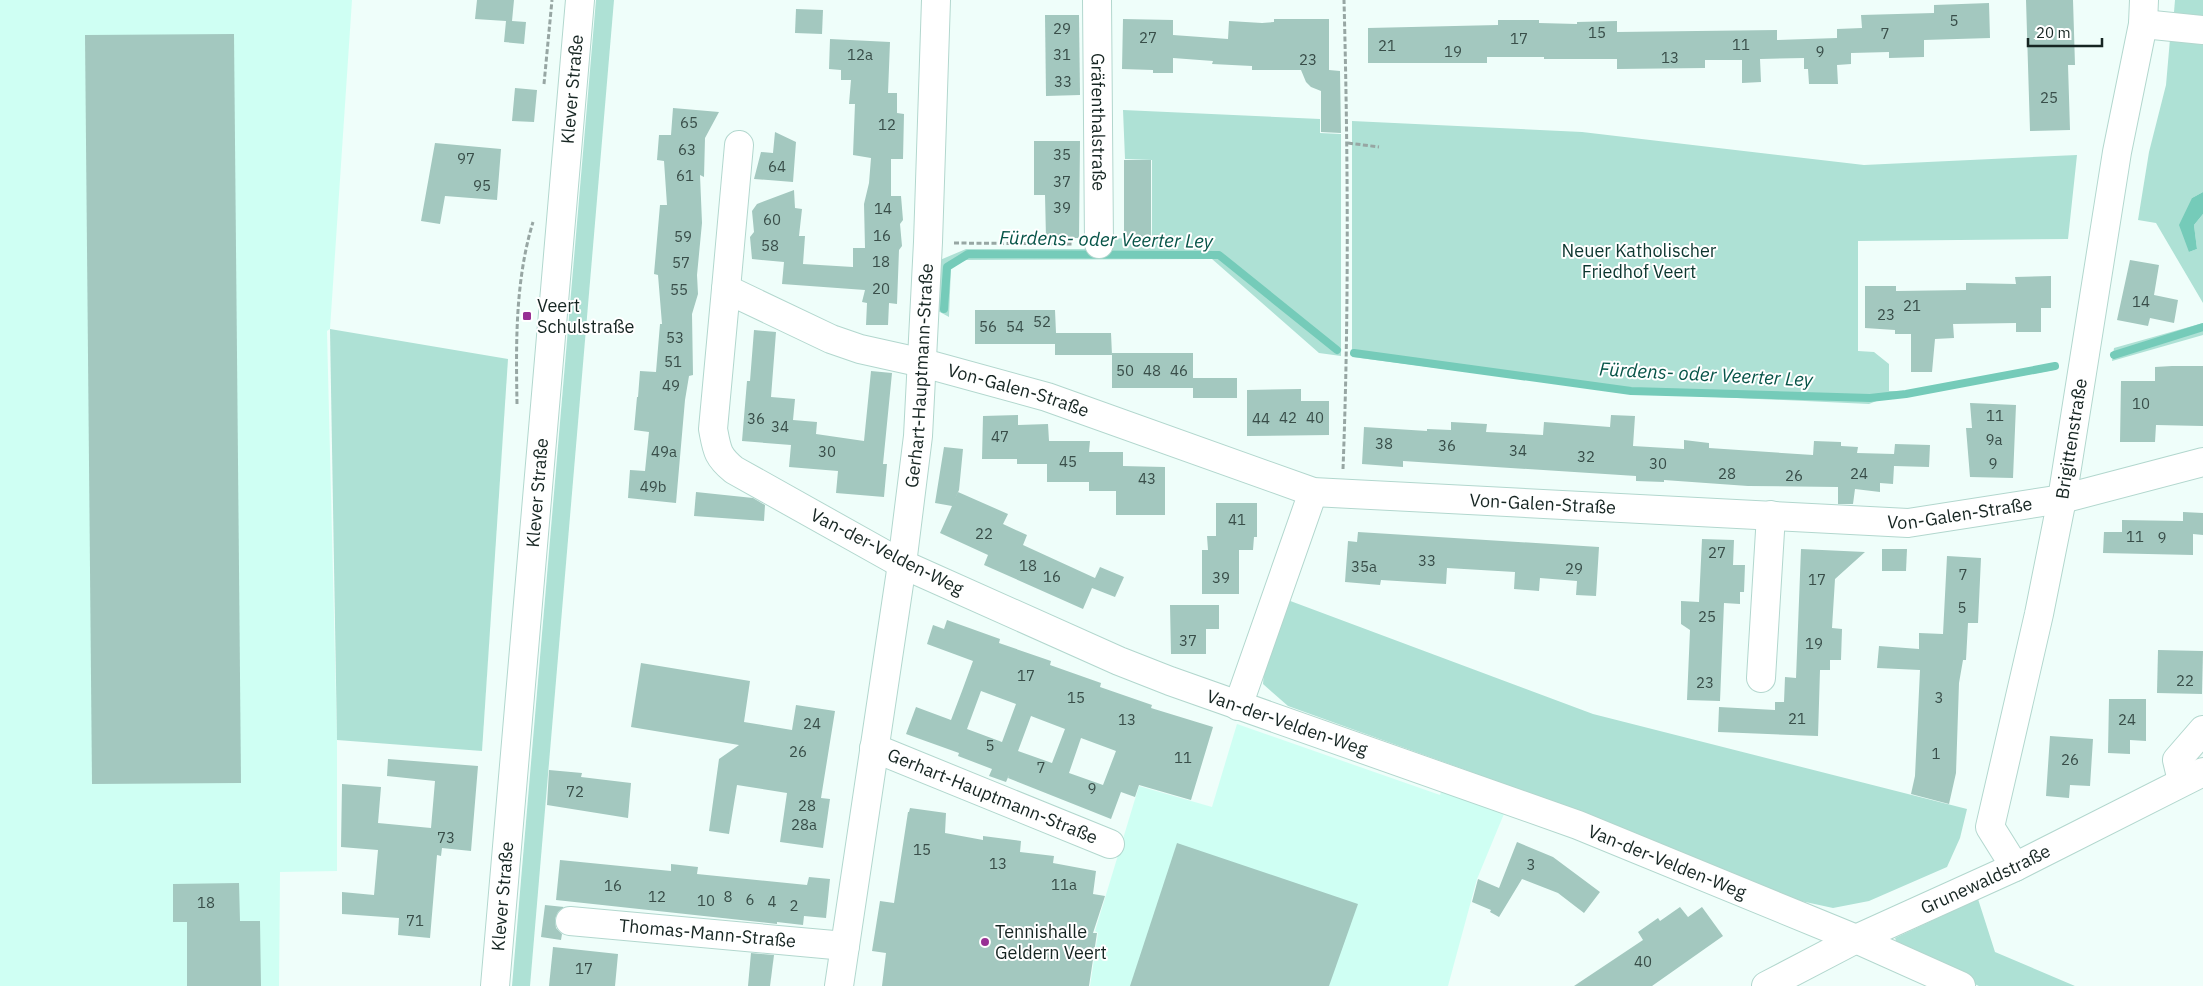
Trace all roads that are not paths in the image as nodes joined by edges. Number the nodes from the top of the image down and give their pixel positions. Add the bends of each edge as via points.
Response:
1 (580, 0) edge
2 (936, 0) edge
3 (1097, 0) edge
4 (2144, 12) edge
5 (2203, 30) edge
6 (740, 145) dead end
7 (1099, 244) road end
8 (726, 289) junction
9 (923, 363) junction
10 (2203, 462) edge
11 (1313, 492) junction
12 (2062, 499) junction
13 (1772, 515) junction
14 (902, 564) junction
15 (1761, 678) dead end
16 (1238, 706) junction
17 (2203, 730) edge
18 (874, 748) junction
19 (2193, 777) edge
20 (1110, 844) dead end
21 (2016, 867) junction
22 (570, 921) dead end
23 (1856, 939) junction
24 (844, 946) junction
25 (495, 986) edge
26 (839, 986) edge
27 (1766, 986) edge
28 (1961, 986) edge

1 - 25 street, Klever Straße
2 - 9 street, Gerhart-Hauptmann-Straße
3 - 7 street, Gräfenthalstraße
4 - 5 street
4 - 12 street, Brigittenstraße via 2117,152
6 - 8 street
8 - 9 street, Von-Galen-Straße via 831,339
8 - 14 street, Van-der-Velden-Weg via 713,429 721,459 734,470
9 - 11 street, Von-Galen-Straße via 1047,396
9 - 14 street, Gerhart-Hauptmann-Straße via 918,436
10 - 12 street, Von-Galen-Straße
11 - 13 street, Von-Galen-Straße
11 - 16 street
12 - 13 street, Von-Galen-Straße via 1908,523
12 - 21 street, Brigittenstraße via 1990,827
13 - 15 street
14 - 16 street, Van-der-Velden-Weg via 1119,661
14 - 18 street, Gerhart-Hauptmann-Straße
16 - 23 street, Van-der-Velden-Weg via 1578,825
17 - 19 street via 2177,760
18 - 20 street, Gerhart-Hauptmann-Straße
18 - 24 street, Gerhart-Hauptmann-Straße
19 - 21 street, Grunewaldstraße
21 - 23 street, Grunewaldstraße
22 - 24 street, Thomas-Mann-Straße
23 - 27 street, Grunewaldstraße
23 - 28 street, Van-der-Velden-Weg
24 - 26 street, Gerhart-Hauptmann-Straße

